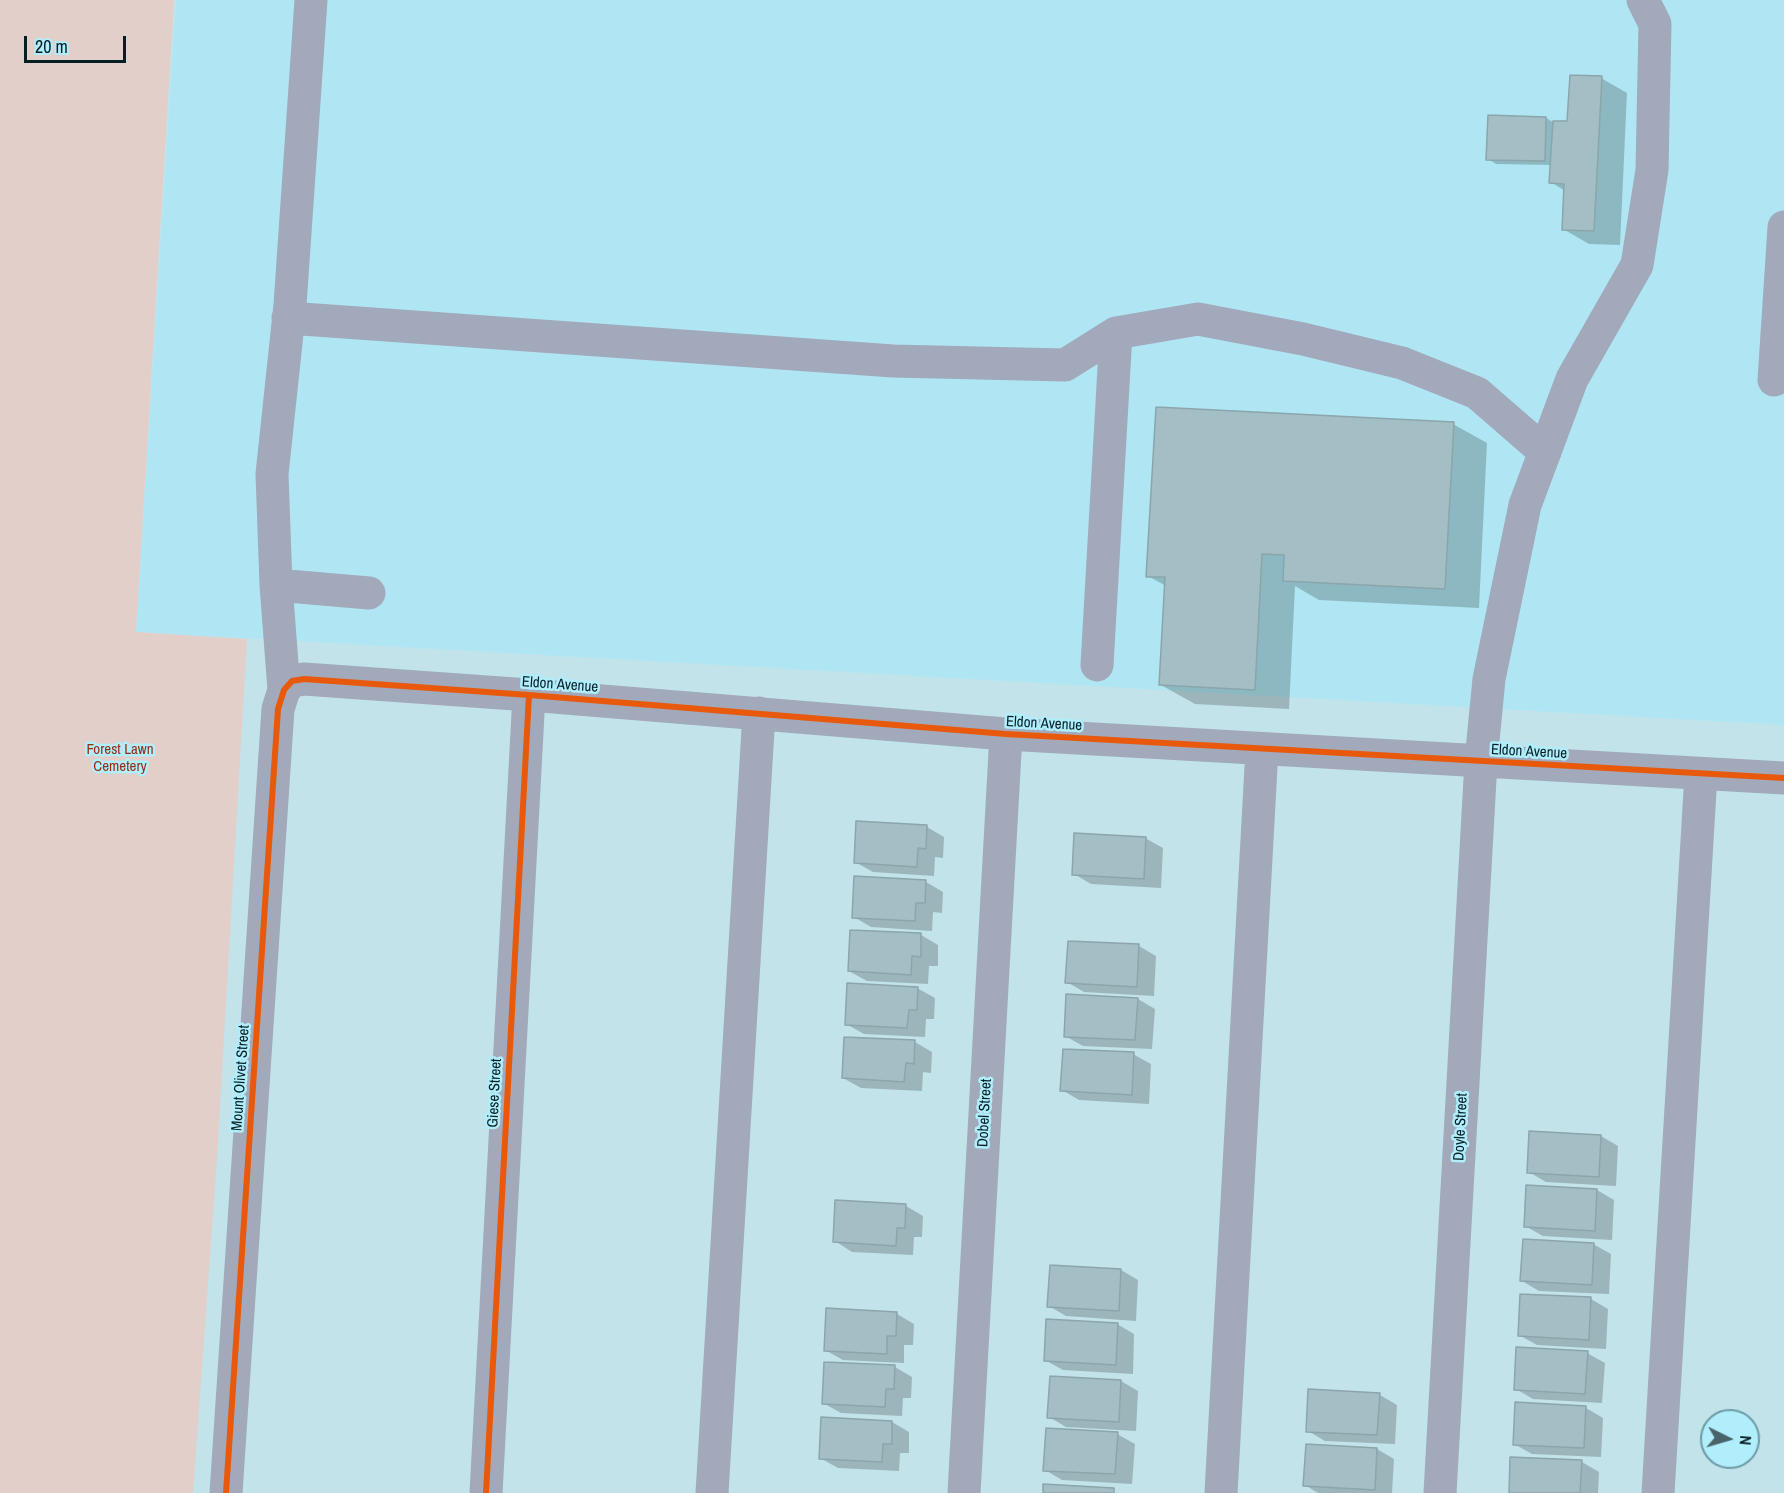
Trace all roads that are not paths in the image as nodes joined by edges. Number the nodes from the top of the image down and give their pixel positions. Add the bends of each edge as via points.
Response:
1 (311, 0) edge
2 (1643, 0) edge
3 (1784, 227) edge
4 (288, 318) junction
5 (1116, 333) junction
6 (1774, 380) dead end
7 (1545, 452) junction
8 (276, 585) junction
9 (369, 593) dead end
10 (1097, 665) dead end
11 (294, 685) junction
12 (529, 695) junction
13 (759, 713) junction
14 (1006, 734) junction
15 (1262, 748) junction
16 (1481, 761) junction
17 (1701, 774) junction
18 (1784, 778) edge
19 (226, 1493) edge
20 (486, 1493) edge
21 (712, 1493) edge
22 (964, 1493) edge
23 (1221, 1493) edge
24 (1440, 1493) edge
25 (1658, 1493) edge

1 - 4 street, Mount Olivet Street
2 - 7 street, Doyle Street via 1654,24 1653,170 1637,265 1572,379
3 - 6 street
4 - 5 street via 893,360 1065,365
4 - 8 street, Mount Olivet Street via 272,474
5 - 7 street via 1198,319 1402,363 1477,393
5 - 10 street
7 - 16 street, Doyle Street via 1525,505 1489,679
8 - 9 street
8 - 11 street, Mount Olivet Street
11 - 12 street, Eldon Avenue
11 - 19 street, Mount Olivet Street via 278,709
12 - 13 street, Eldon Avenue
12 - 20 street, Giese Street
13 - 14 street, Eldon Avenue
13 - 21 street
14 - 15 street, Eldon Avenue
14 - 22 street, Dobel Street
15 - 16 street, Eldon Avenue
15 - 23 street
16 - 17 street, Eldon Avenue
16 - 24 street, Doyle Street
17 - 18 street, Eldon Avenue
17 - 25 street

